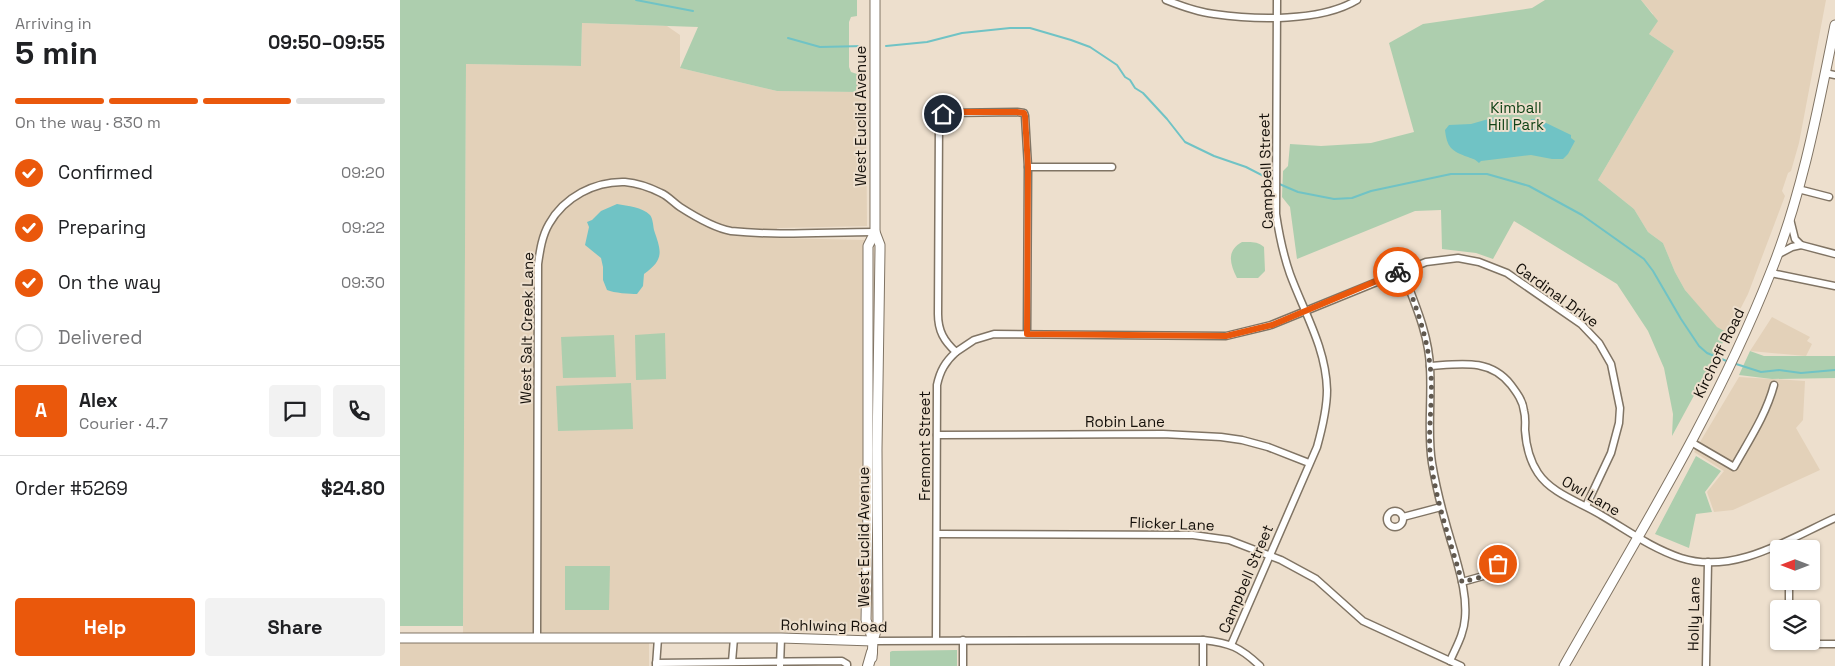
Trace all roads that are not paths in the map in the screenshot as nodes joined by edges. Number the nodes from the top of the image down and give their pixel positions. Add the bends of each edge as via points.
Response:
1 (875, 0) edge
2 (1166, 0) edge
3 (1278, 0) edge
4 (1357, 0) edge
5 (1278, 17) junction
6 (1835, 25) edge
7 (1829, 67) edge
8 (1835, 75) edge
9 (1028, 167) junction
10 (1112, 167) dead end
11 (1798, 189) junction
12 (1829, 197) dead end
13 (1790, 217) junction
14 (875, 232) junction
15 (1801, 245) junction
16 (1835, 254) edge
17 (1777, 255) junction
18 (1402, 270) junction
19 (1771, 273) junction
20 (1835, 286) edge
21 (1305, 311) junction
22 (1027, 334) junction
23 (956, 352) junction
24 (1430, 366) junction
25 (1774, 385) dead end
26 (936, 435) junction
27 (1692, 442) junction
28 (1310, 463) junction
29 (1586, 506) junction
30 (1441, 507) junction
31 (1403, 517) dead end
32 (1835, 518) edge
33 (937, 534) junction
34 (1636, 538) junction
35 (1792, 540) edge
36 (1770, 549) edge
37 (1270, 555) junction
38 (1708, 562) junction
39 (1494, 574) dead end
40 (1462, 582) junction
41 (537, 637) junction
42 (400, 638) edge
43 (658, 638) junction
44 (734, 638) junction
45 (782, 638) junction
46 (936, 640) junction
47 (963, 640) junction
48 (1203, 640) junction
49 (873, 641) junction
50 (1820, 644) edge
51 (1835, 644) edge
52 (1231, 645) junction
53 (872, 652) junction
54 (1450, 661) junction
55 (732, 662) junction
56 (780, 664) edge
57 (656, 665) edge
58 (720, 665) edge
59 (847, 666) edge
60 (868, 666) edge
61 (872, 666) edge
62 (962, 666) edge
63 (1203, 666) edge
64 (1260, 666) edge
65 (1461, 666) edge
66 (1564, 666) edge
67 (1706, 666) edge

1 - 14 main road, West Euclid Avenue
2 - 5 street via 1212,14
3 - 5 street, Campbell Street
4 - 5 street via 1330,12
5 - 21 street, Campbell Street via 1276,214 1281,245
6 - 7 main road, Kirchoff Road
7 - 8 street
7 - 11 main road, Kirchoff Road
9 - 10 street
9 - 22 street
9 - 23 street via 1024,113 943,114 940,122 938,321 943,338
11 - 12 street
11 - 13 main road, Kirchoff Road
13 - 15 street via 1795,239
13 - 17 main road, Kirchoff Road
14 - 41 street, West Salt Creek Lane via 729,230 701,219 663,194 626,182 598,185 580,193 562,208 544,234 538,264
14 - 49 main road, West Euclid Avenue via 868,246 866,620
15 - 16 street
15 - 17 street
17 - 19 main road, Kirchoff Road
18 - 21 street, Cardinal Drive
18 - 24 street via 1422,326
18 - 29 street, Cardinal Drive via 1441,259 1479,262 1518,280 1575,320 1599,343 1616,380 1619,423 1611,453
19 - 20 street
19 - 27 main road, Kirchoff Road
21 - 22 street, Cardinal Drive via 1272,325 1226,336
21 - 28 street, Campbell Street via 1323,360 1327,390 1324,420
22 - 23 street, Cardinal Drive via 994,334 974,340
23 - 26 street, Fremont Street via 940,373
24 - 29 street, Owl Lane via 1484,365 1503,377 1522,402 1528,449 1538,474 1553,489
24 - 30 street via 1430,453
25 - 27 street via 1759,423 1734,467
26 - 28 street, Robin Lane via 1163,434 1221,437 1242,440
26 - 33 street, Fremont Street
27 - 34 main road, Kirchoff Road
28 - 37 street, Campbell Street
29 - 34 street, Owl Lane
30 - 31 street
30 - 40 street
32 - 35 street, Owl Lane
33 - 37 street, Flicker Lane via 1193,535 1229,540
33 - 46 street, Fremont Street
34 - 38 street, Owl Lane via 1681,558
34 - 66 main road, Kirchoff Road
36 - 38 street, Owl Lane via 1723,562
37 - 52 street, Campbell Street
37 - 54 street, Flicker Lane via 1316,579 1363,621
38 - 67 street, Holly Lane
39 - 40 street
40 - 54 street via 1465,619
41 - 42 main road, Rohlwing Road
41 - 43 main road, Rohlwing Road
43 - 44 main road, Rohlwing Road
43 - 57 street
44 - 45 main road, Rohlwing Road
44 - 55 street
45 - 49 main road, Rohlwing Road
45 - 56 street
46 - 47 street, Rohlwing Road
46 - 49 street, Rohlwing Road
47 - 48 street, Rohlwing Road
47 - 62 street
48 - 52 street, Rohlwing Road
48 - 63 street
49 - 53 main road
50 - 51 street
52 - 64 street, Rohlwing Road via 1248,654
53 - 60 highway
53 - 61 main road
54 - 65 street, Flicker Lane
55 - 56 street
55 - 58 street
56 - 59 street via 842,661
57 - 58 street

